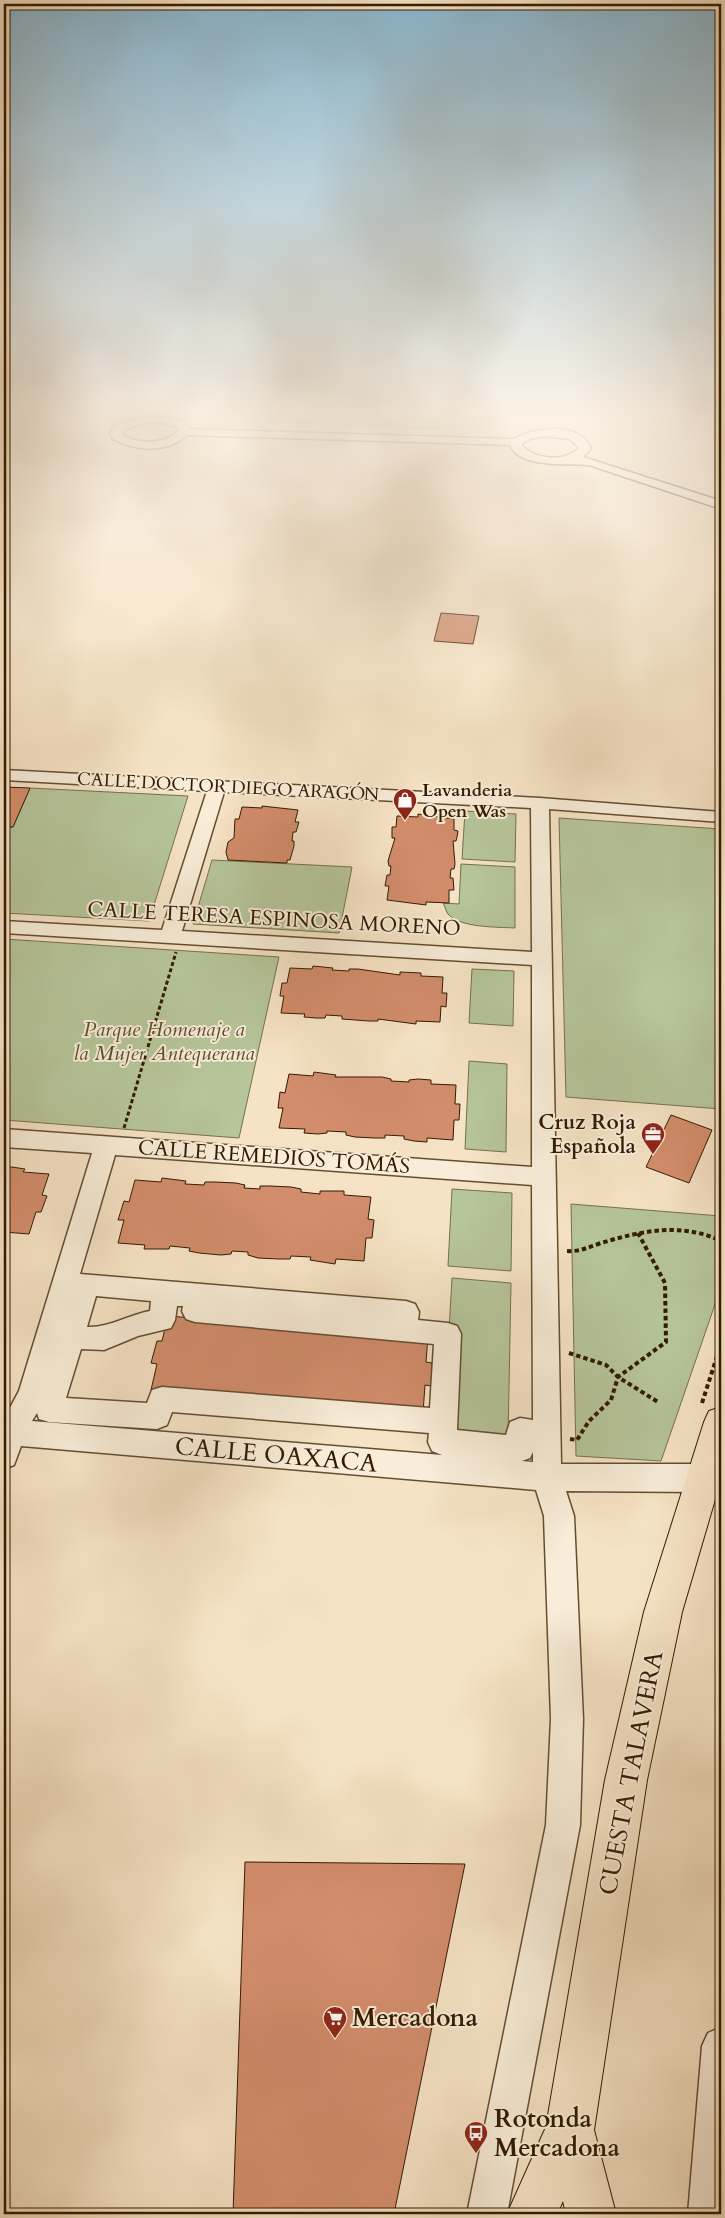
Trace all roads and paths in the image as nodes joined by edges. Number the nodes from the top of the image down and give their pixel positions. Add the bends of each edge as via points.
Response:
1 (4, 775) edge
2 (217, 786) junction
3 (540, 803) junction
4 (721, 817) edge
5 (4, 927) edge
6 (175, 937) junction
7 (542, 959) junction
8 (4, 1138) edge
9 (112, 1146) junction
10 (544, 1177) junction
11 (638, 1233) junction
12 (721, 1241) edge
13 (545, 1248) junction
14 (271, 1309) junction
15 (66, 1337) junction
16 (721, 1344) edge
17 (546, 1350) junction
18 (618, 1377) junction
19 (658, 1402) dead end
20 (711, 1414) edge
21 (444, 1422) junction
22 (547, 1434) junction
23 (6, 1441) edge
24 (547, 1478) junction
25 (713, 1482) edge
26 (721, 2046) edge
27 (570, 2130) junction
28 (487, 2214) edge
29 (532, 2214) edge
30 (591, 2214) edge
31 (708, 2214) edge

1 - 2 street, CALLE DOCTOR DIEGO ARAGÓN
2 - 3 street, CALLE DOCTOR DIEGO ARAGÓN
2 - 6 street
3 - 4 street, CALLE DOCTOR DIEGO ARAGÓN
3 - 7 street
5 - 6 street, CALLE TERESA ESPINOSA MORENO
6 - 7 street, CALLE TERESA ESPINOSA MORENO
6 - 9 path
7 - 10 street
8 - 9 street, CALLE REMEDIOS TOMÁS
9 - 10 street, CALLE REMEDIOS TOMÁS
9 - 23 street via 32,1394
10 - 13 street
11 - 12 path via 686,1229 710,1234
11 - 13 path via 571,1252
11 - 18 path via 665,1283 666,1342
13 - 17 street
14 - 15 street via 82,1285
14 - 15 street via 195,1311 197,1296 166,1294 162,1320 134,1325 104,1339
14 - 21 street via 335,1314 404,1330 448,1334
15 - 21 street via 50,1410 157,1416 162,1399
16 - 20 path
17 - 18 path via 565,1352 606,1366
17 - 22 street
18 - 19 path
18 - 22 path via 611,1400 577,1440
20 - 25 main road, CUESTA TALAVERA
21 - 22 street via 442,1442 520,1449 520,1431
22 - 24 street
23 - 24 street, CALLE OAXACA
24 - 25 street, CALLE OAXACA
24 - 28 street via 559,1516 567,1719 564,1825
25 - 27 main road, CUESTA TALAVERA via 663,1612 626,1780
26 - 31 street
27 - 29 main road, CUESTA TALAVERA
27 - 30 main road, CUESTA TALAVERA

